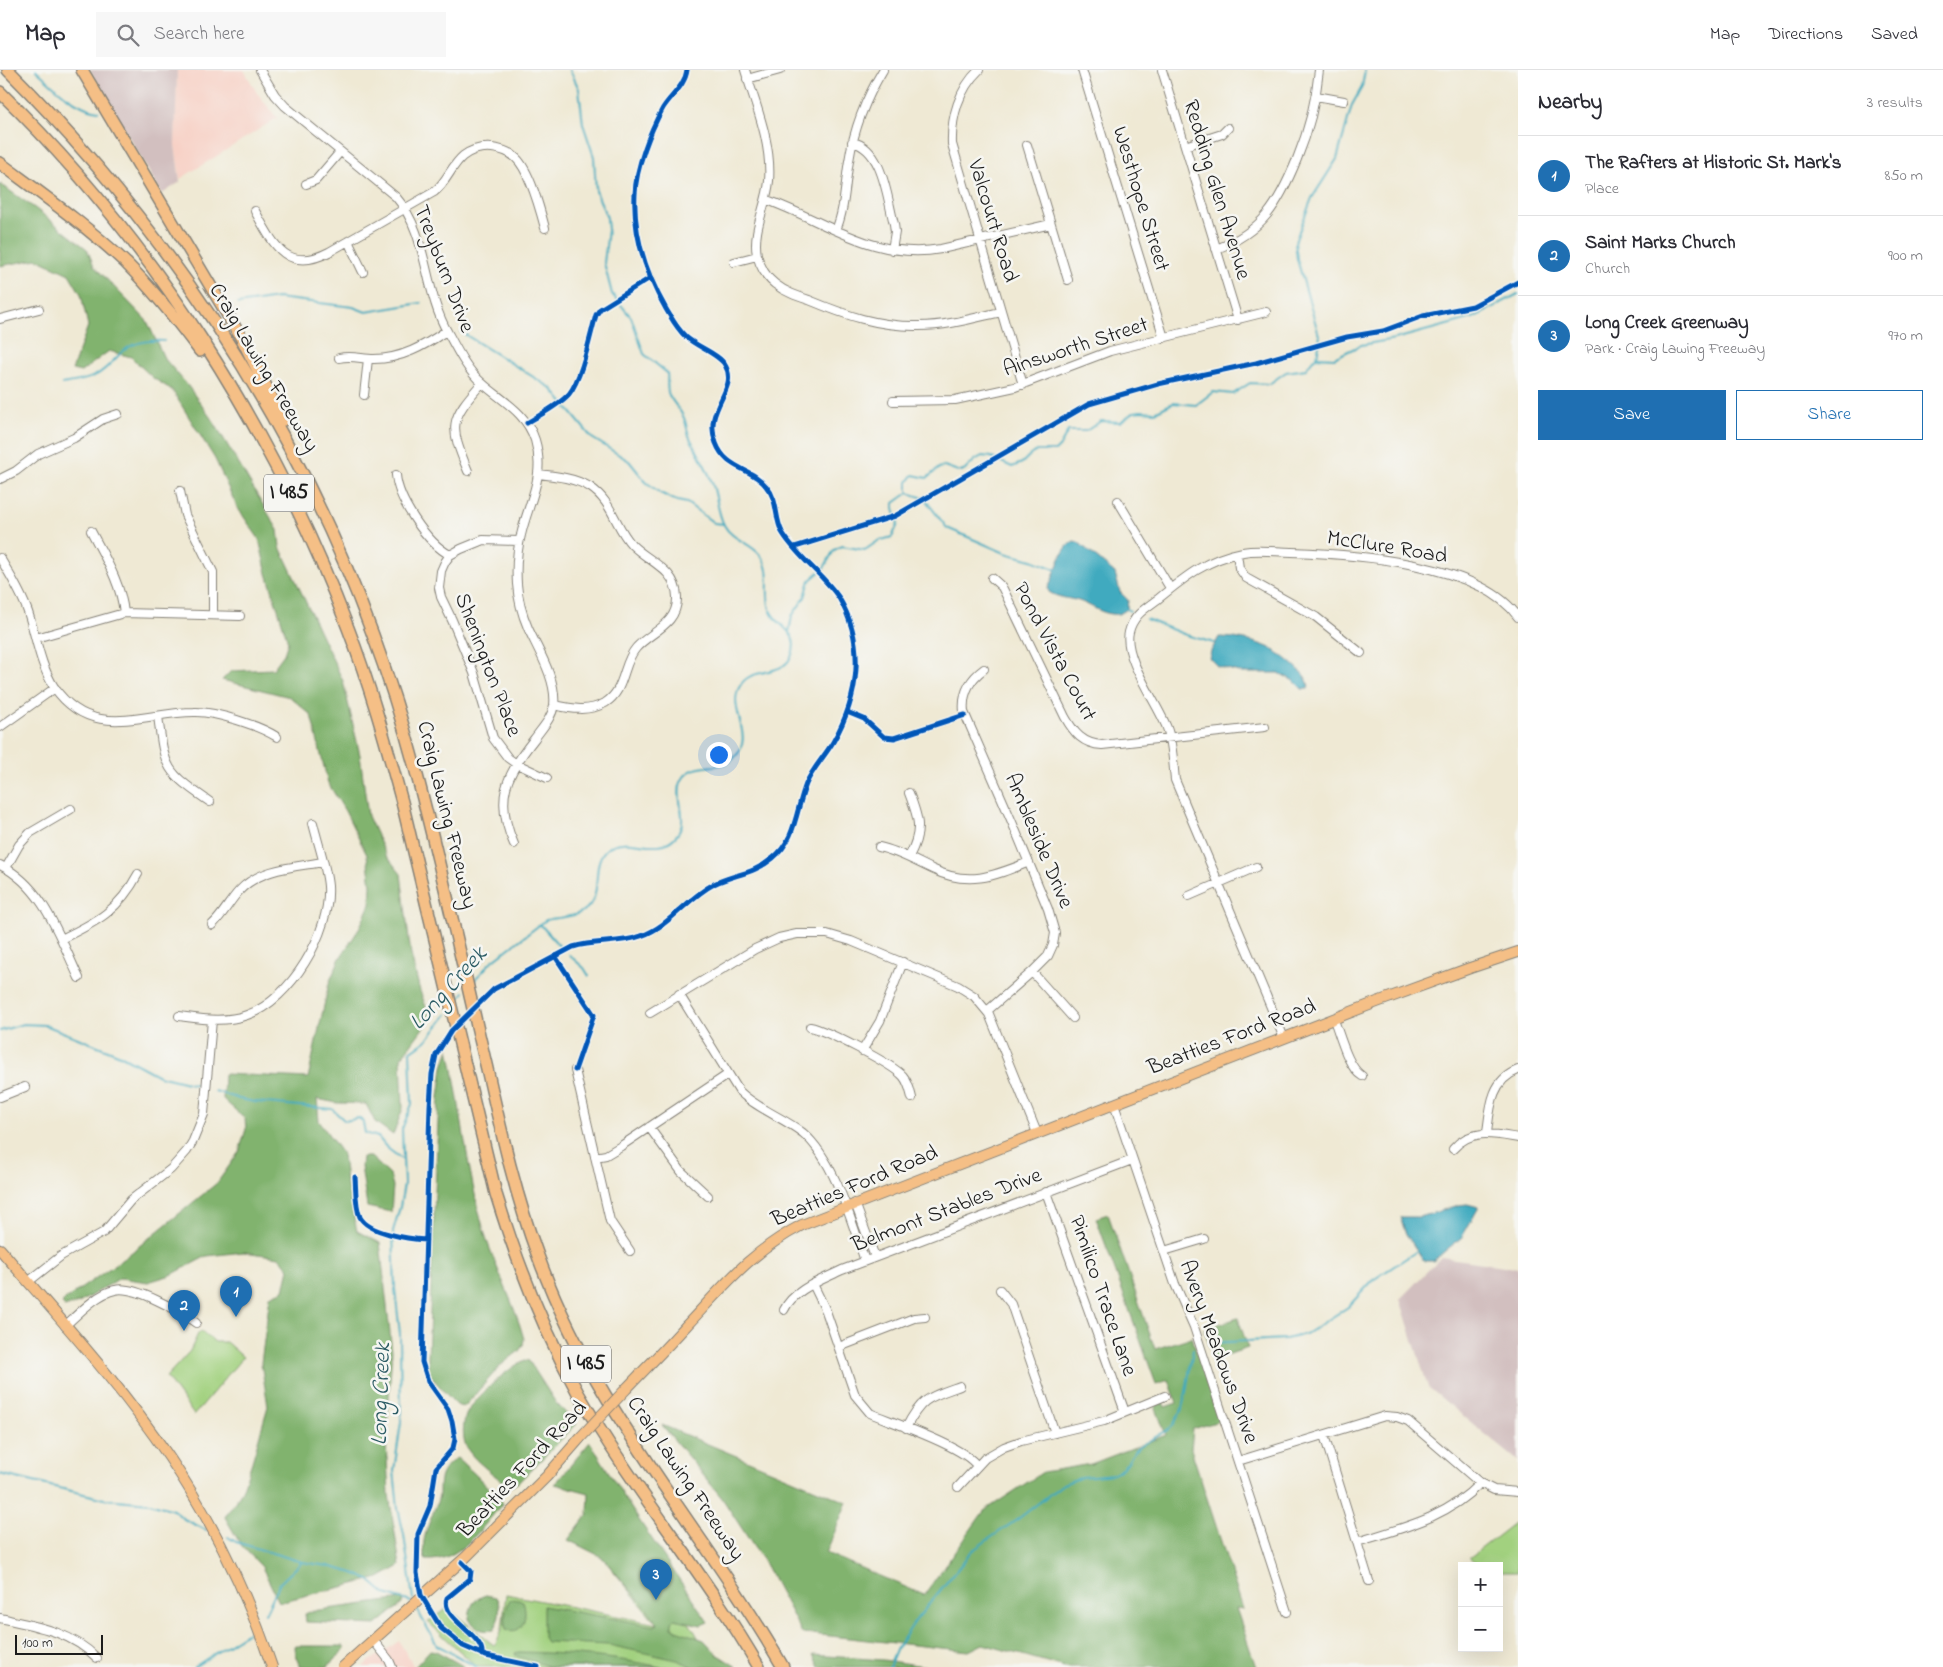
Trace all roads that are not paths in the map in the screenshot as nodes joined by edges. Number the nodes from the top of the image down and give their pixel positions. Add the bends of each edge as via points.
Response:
1 (8, 70) edge
2 (82, 70) edge
3 (260, 70) edge
4 (744, 70) edge
5 (780, 70) edge
6 (883, 70) edge
7 (979, 70) edge
8 (1082, 70) edge
9 (1162, 70) edge
10 (1319, 70) edge
11 (747, 79) junction
12 (0, 92) edge
13 (1316, 96) junction
14 (1344, 101) dead end
15 (1228, 128) dead end
16 (852, 142) junction
17 (1028, 145) dead end
18 (1185, 146) junction
19 (340, 152) junction
20 (0, 163) edge
21 (306, 184) dead end
22 (767, 200) junction
23 (405, 208) junction
24 (255, 212) dead end
25 (1051, 224) junction
26 (545, 228) dead end
27 (836, 230) junction
28 (980, 240) junction
29 (348, 241) junction
30 (1216, 249) junction
31 (892, 250) junction
32 (757, 256) junction
33 (734, 262) dead end
34 (363, 272) dead end
35 (1068, 280) dead end
36 (39, 309) dead end
37 (1001, 312) junction
38 (1266, 312) dead end
39 (0, 320) edge
40 (1238, 320) junction
41 (446, 331) junction
42 (1164, 338) junction
43 (339, 358) dead end
44 (368, 359) junction
45 (482, 383) junction
46 (1023, 385) junction
47 (364, 395) dead end
48 (893, 401) dead end
49 (118, 414) dead end
50 (249, 418) junction
51 (468, 470) dead end
52 (303, 473) junction
53 (538, 474) junction
54 (396, 475) dead end
55 (0, 479) edge
56 (180, 491) dead end
57 (1118, 501) dead end
58 (91, 531) dead end
59 (519, 541) junction
60 (1237, 554) junction
61 (450, 556) junction
62 (0, 558) edge
63 (992, 578) dead end
64 (1170, 588) junction
65 (124, 613) junction
66 (212, 615) junction
67 (240, 616) dead end
68 (1518, 617) edge
69 (36, 638) junction
70 (1361, 653) dead end
71 (984, 669) dead end
72 (55, 688) junction
73 (554, 705) junction
74 (158, 716) junction
75 (0, 726) edge
76 (1265, 727) dead end
77 (277, 737) dead end
78 (1170, 738) junction
79 (515, 763) junction
80 (547, 778) dead end
81 (909, 793) dead end
82 (210, 802) dead end
83 (71, 809) dead end
84 (313, 823) dead end
85 (514, 844) dead end
86 (879, 847) dead end
87 (910, 857) junction
88 (323, 862) junction
89 (1029, 862) junction
90 (3, 866) edge
91 (1256, 867) dead end
92 (138, 874) dead end
93 (1218, 883) junction
94 (1189, 896) dead end
95 (212, 925) dead end
96 (61, 939) junction
97 (1518, 952) edge
98 (903, 962) junction
99 (1032, 972) junction
100 (79, 978) dead end
101 (679, 994) junction
102 (987, 1011) junction
103 (650, 1013) dead end
104 (179, 1016) dead end
105 (1073, 1018) dead end
106 (212, 1020) junction
107 (1334, 1020) junction
108 (810, 1027) dead end
109 (1284, 1038) junction
110 (862, 1051) junction
111 (575, 1070) dead end
112 (1518, 1070) edge
113 (727, 1074) junction
114 (1362, 1076) dead end
115 (26, 1087) dead end
116 (0, 1097) edge
117 (912, 1098) dead end
118 (1114, 1104) junction
119 (649, 1127) junction
120 (1038, 1133) junction
121 (1487, 1133) junction
122 (1518, 1138) edge
123 (1453, 1149) dead end
124 (595, 1157) junction
125 (1132, 1160) junction
126 (1046, 1192) junction
127 (708, 1196) dead end
128 (851, 1205) junction
129 (1204, 1239) dead end
130 (0, 1249) edge
131 (630, 1251) dead end
132 (1164, 1251) junction
133 (875, 1256) junction
134 (865, 1261) junction
135 (28, 1282) junction
136 (813, 1284) junction
137 (1000, 1290) dead end
138 (784, 1310) dead end
139 (925, 1317) dead end
140 (196, 1323) dead end
141 (65, 1326) junction
142 (839, 1347) junction
143 (960, 1386) dead end
144 (1165, 1396) dead end
145 (1125, 1412) junction
146 (906, 1428) junction
147 (1055, 1433) junction
148 (1324, 1435) junction
149 (1238, 1461) junction
150 (977, 1466) junction
151 (1480, 1482) junction
152 (958, 1487) dead end
153 (1518, 1492) edge
154 (1357, 1542) junction
155 (1369, 1581) dead end
156 (1287, 1612) dead end
157 (0, 1618) edge
158 (373, 1640) junction
159 (96, 1658) dead end
160 (272, 1667) edge
161 (343, 1667) edge
162 (392, 1667) edge
163 (759, 1667) edge
164 (784, 1667) edge

1 - 52 highway, Craig Lawing Freeway / I 485 via 73,137 188,282 245,369
2 - 52 highway via 242,339 286,428
3 - 19 street, Treyburn Drive via 285,106
4 - 11 street
5 - 11 street
6 - 16 street via 865,104
7 - 28 street, Valcourt Road via 959,101 952,132 954,155
8 - 42 street, Westhope Street
9 - 18 street, Redding Glen Avenue
10 - 13 street
11 - 22 street via 770,158
12 - 50 highway, Craig Lawing Freeway / I 485 via 69,164 141,253 211,355
13 - 14 street
13 - 30 street via 1306,138 1276,203 1250,231
15 - 18 street via 1222,134
16 - 27 street
16 - 31 street via 867,149 879,167 894,224
17 - 25 street
18 - 30 street, Redding Glen Avenue
19 - 21 street via 316,180
19 - 23 street, Treyburn Drive
20 - 50 highway via 62,208 127,264 180,324
22 - 27 street
22 - 32 street via 757,233
23 - 26 street via 439,188 464,155 479,148 495,148 509,153 522,165
23 - 29 street
23 - 41 street, Treyburn Drive via 419,239 429,288
24 - 29 street via 274,244 282,253 292,257 311,259
25 - 28 street
25 - 35 street
27 - 31 street
28 - 31 street via 932,251
28 - 37 street, Valcourt Road
29 - 34 street
30 - 40 street, Redding Glen Avenue
32 - 33 street
32 - 37 street via 764,272 780,288 843,314 878,323 933,326
36 - 39 street
37 - 46 street, Valcourt Road
38 - 40 street, Ainsworth Street
40 - 42 street, Ainsworth Street
41 - 44 street via 405,354
41 - 45 street, Treyburn Drive
42 - 46 street, Ainsworth Street via 1102,354
43 - 44 street
44 - 47 street
45 - 51 street via 461,407 454,425 455,438
45 - 53 street, Treyburn Drive via 511,405 528,425 538,451
46 - 48 street, Ainsworth Street via 954,400
49 - 55 street via 38,454
50 - 163 highway, Craig Lawing Freeway / I 485 via 305,526 360,662 402,802 496,1194 539,1317 622,1463 732,1622
52 - 164 highway, Craig Lawing Freeway / I 485 via 346,565 386,672 418,780 506,1148 526,1223 549,1285 586,1365 624,1427
53 - 59 street, Treyburn Drive
53 - 73 street via 579,482 601,496 632,544 668,573 677,598 668,622 630,656 620,687 612,698 590,709
54 - 61 street via 399,489 415,518
56 - 66 street via 185,515 213,572
57 - 64 street
58 - 65 street via 117,581
59 - 61 street via 483,540
59 - 73 street, Treyburn Drive via 517,573 520,599 527,626 551,680
60 - 64 street, McClure Road via 1191,572
60 - 68 street, McClure Road via 1254,551 1328,554 1432,569 1465,580 1501,598
60 - 70 street via 1239,568 1246,578 1316,617
61 - 79 street, Shenington Place via 439,579 441,597 468,656 493,738 500,750
62 - 69 street via 22,597
63 - 78 street, Pond Vista Court via 1007,596 1065,717 1078,737 1094,745
64 - 78 street, McClure Road via 1139,613 1131,626 1128,648
65 - 66 street
65 - 69 street
66 - 67 street
69 - 72 street via 47,674
71 - 89 street, Ambleside Drive via 967,688 964,712
72 - 74 street via 68,702 94,717 122,721
72 - 75 street
73 - 79 street via 544,726
74 - 77 street via 203,712 253,725
74 - 82 street via 163,754 170,769 179,780
76 - 78 street, Pond Vista Court
78 - 93 street, McClure Road via 1175,780
79 - 80 street, Shenington Place
79 - 85 street via 504,800
81 - 87 street via 920,824
83 - 90 street via 25,837
84 - 88 street
86 - 87 street
87 - 89 street via 940,873 972,879 992,876
88 - 95 street via 254,878 238,892
88 - 106 street via 328,888 321,930 292,981 261,1010 234,1019
89 - 99 street, Ambleside Drive via 1055,933 1051,952
90 - 96 street via 26,882 40,898
91 - 93 street
92 - 96 street via 124,898 110,912
93 - 94 street
93 - 109 street, McClure Road
96 - 100 street
97 - 107 main road, Beatties Ford Road
98 - 101 street via 836,936 796,934 761,945
98 - 102 street via 965,990
98 - 110 street via 880,1021
99 - 102 street, Ambleside Drive
99 - 105 street
101 - 103 street
101 - 113 street
102 - 120 street
104 - 106 street
106 - 135 street via 204,1114 188,1151 171,1169 131,1200 104,1232 61,1256
107 - 109 main road, Beatties Ford Road
107 - 114 street via 1354,1069
108 - 110 street
109 - 118 main road, Beatties Ford Road
110 - 117 street via 896,1070 908,1082
111 - 124 street
112 - 121 street via 1504,1078 1495,1090
113 - 119 street
113 - 128 street via 750,1101 811,1141
115 - 116 street
118 - 120 main road, Beatties Ford Road
118 - 125 street, Avery Meadows Drive
119 - 124 street via 614,1151
119 - 127 street via 681,1171
120 - 128 main road, Beatties Ford Road
121 - 122 street
121 - 123 street via 1469,1136
124 - 131 street via 610,1221
125 - 126 street, Belmont Stables Drive
125 - 132 street, Avery Meadows Drive
126 - 133 street, Belmont Stables Drive
126 - 145 street, Pimilico Trace Lane
128 - 133 street
128 - 134 street
128 - 158 main road, Beatties Ford Road, bridge via 781,1236 747,1262 470,1554
129 - 132 street
130 - 135 main road
132 - 149 street, Avery Meadows Drive via 1194,1327
133 - 134 street, Belmont Stables Drive
134 - 136 street, Belmont Stables Drive
135 - 141 main road
136 - 138 street, Belmont Stables Drive via 794,1296
136 - 142 street
137 - 147 street via 1011,1304
139 - 142 street via 914,1318
140 - 141 street via 163,1303 130,1290 116,1289
141 - 160 main road via 147,1425 196,1499 243,1590
142 - 146 street via 855,1395 865,1408
143 - 146 street via 921,1403
144 - 145 street
145 - 147 street via 1097,1424
146 - 150 street via 951,1446
147 - 150 street via 1004,1447
148 - 149 street
148 - 151 street via 1385,1416 1397,1417 1408,1421
148 - 154 street
149 - 156 street, Avery Meadows Drive
150 - 152 street
151 - 153 street via 1494,1490
151 - 154 street via 1471,1493 1442,1513
154 - 155 street
157 - 159 street via 60,1632 80,1643
158 - 161 main road, Beatties Ford Road
158 - 162 street

